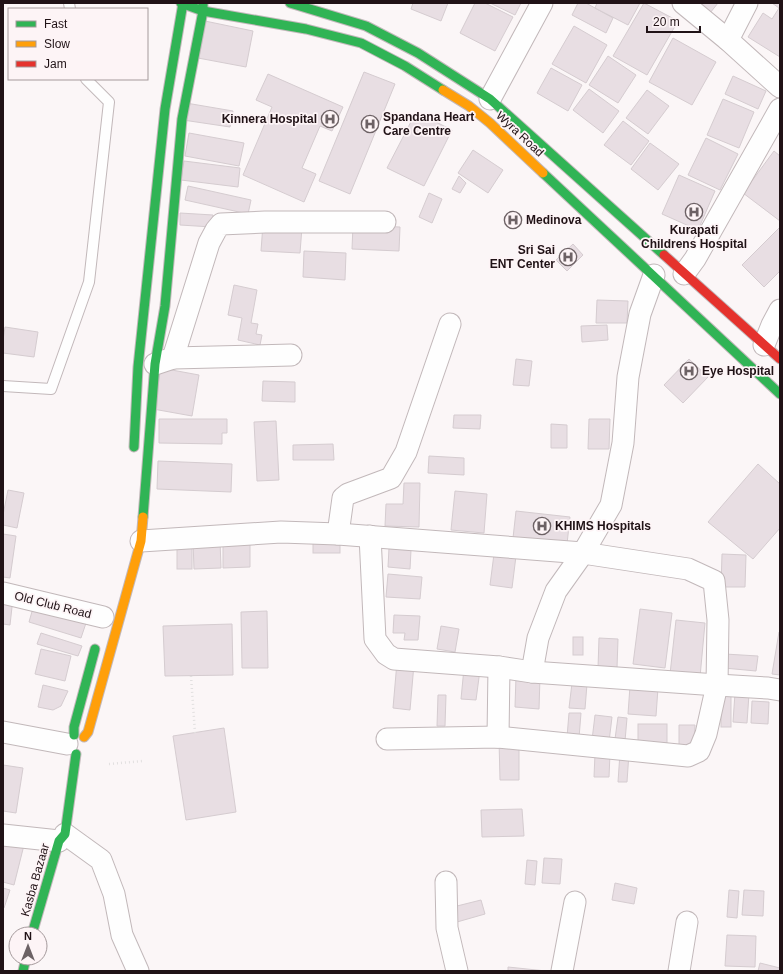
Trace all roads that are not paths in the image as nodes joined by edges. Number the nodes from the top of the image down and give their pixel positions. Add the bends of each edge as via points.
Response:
1 (182, 3) edge
2 (290, 3) edge
3 (542, 3) edge
4 (683, 3) edge
5 (747, 3) edge
6 (203, 7) edge
7 (728, 40) junction
8 (87, 80) edge
9 (780, 86) edge
10 (490, 99) junction
11 (780, 109) edge
12 (599, 210) junction
13 (385, 222) dead end
14 (684, 274) junction
15 (654, 275) junction
16 (780, 310) edge
17 (450, 324) dead end
18 (764, 345) junction
19 (291, 355) dead end
20 (780, 359) edge
21 (164, 361) junction
22 (3, 386) edge
23 (780, 394) edge
24 (134, 459) dead end
25 (338, 534) junction
26 (370, 536) junction
27 (141, 541) junction
28 (583, 553) junction
29 (3, 593) edge
30 (104, 617) dead end
31 (97, 639) dead end
32 (499, 667) junction
33 (532, 672) junction
34 (717, 686) junction
35 (780, 690) edge
36 (3, 732) edge
37 (498, 737) junction
38 (387, 739) dead end
39 (79, 744) junction
40 (3, 835) edge
41 (62, 837) junction
42 (446, 882) dead end
43 (574, 902) dead end
44 (687, 922) dead end
45 (34, 926) edge
46 (138, 971) edge
47 (457, 971) edge
48 (562, 971) edge
49 (679, 971) edge

1 - 6 street, Wyra Road
1 - 24 street via 164,109 138,367
2 - 10 street, Wyra Road via 366,26 418,53
3 - 10 street
4 - 7 street
5 - 7 street
6 - 12 street, Wyra Road via 361,42 469,106
6 - 21 street via 183,115 165,306
7 - 9 street
8 - 22 lane via 109,102 90,282 51,389
10 - 12 street, Wyra Road
11 - 14 street
12 - 14 street, Wyra Road
12 - 15 street, Wyra Road
13 - 21 street via 221,224 209,243
14 - 18 street, Wyra Road
15 - 23 street, Wyra Road
15 - 28 street via 640,314 632,353 623,443 611,505
16 - 18 street
17 - 25 street via 406,452 391,478 343,498
18 - 20 street, Wyra Road
19 - 21 street
21 - 27 street
25 - 26 street
25 - 27 street via 281,532
26 - 28 street
26 - 32 street via 375,639 386,654 394,659
27 - 39 street via 88,732
28 - 33 street via 556,591 538,638
28 - 34 street via 688,569 714,581 718,620
29 - 30 street, Old Club Road
31 - 39 street via 74,727
32 - 33 street
32 - 37 street
33 - 34 street
34 - 35 street
34 - 37 street via 706,734 699,751 688,756
36 - 39 street
37 - 38 street
39 - 41 street, Kasba Bazaar
40 - 41 street
41 - 45 street, Kasba Bazaar
41 - 46 street via 101,860 114,894 122,935
42 - 47 street via 447,928
43 - 48 street
44 - 49 street

